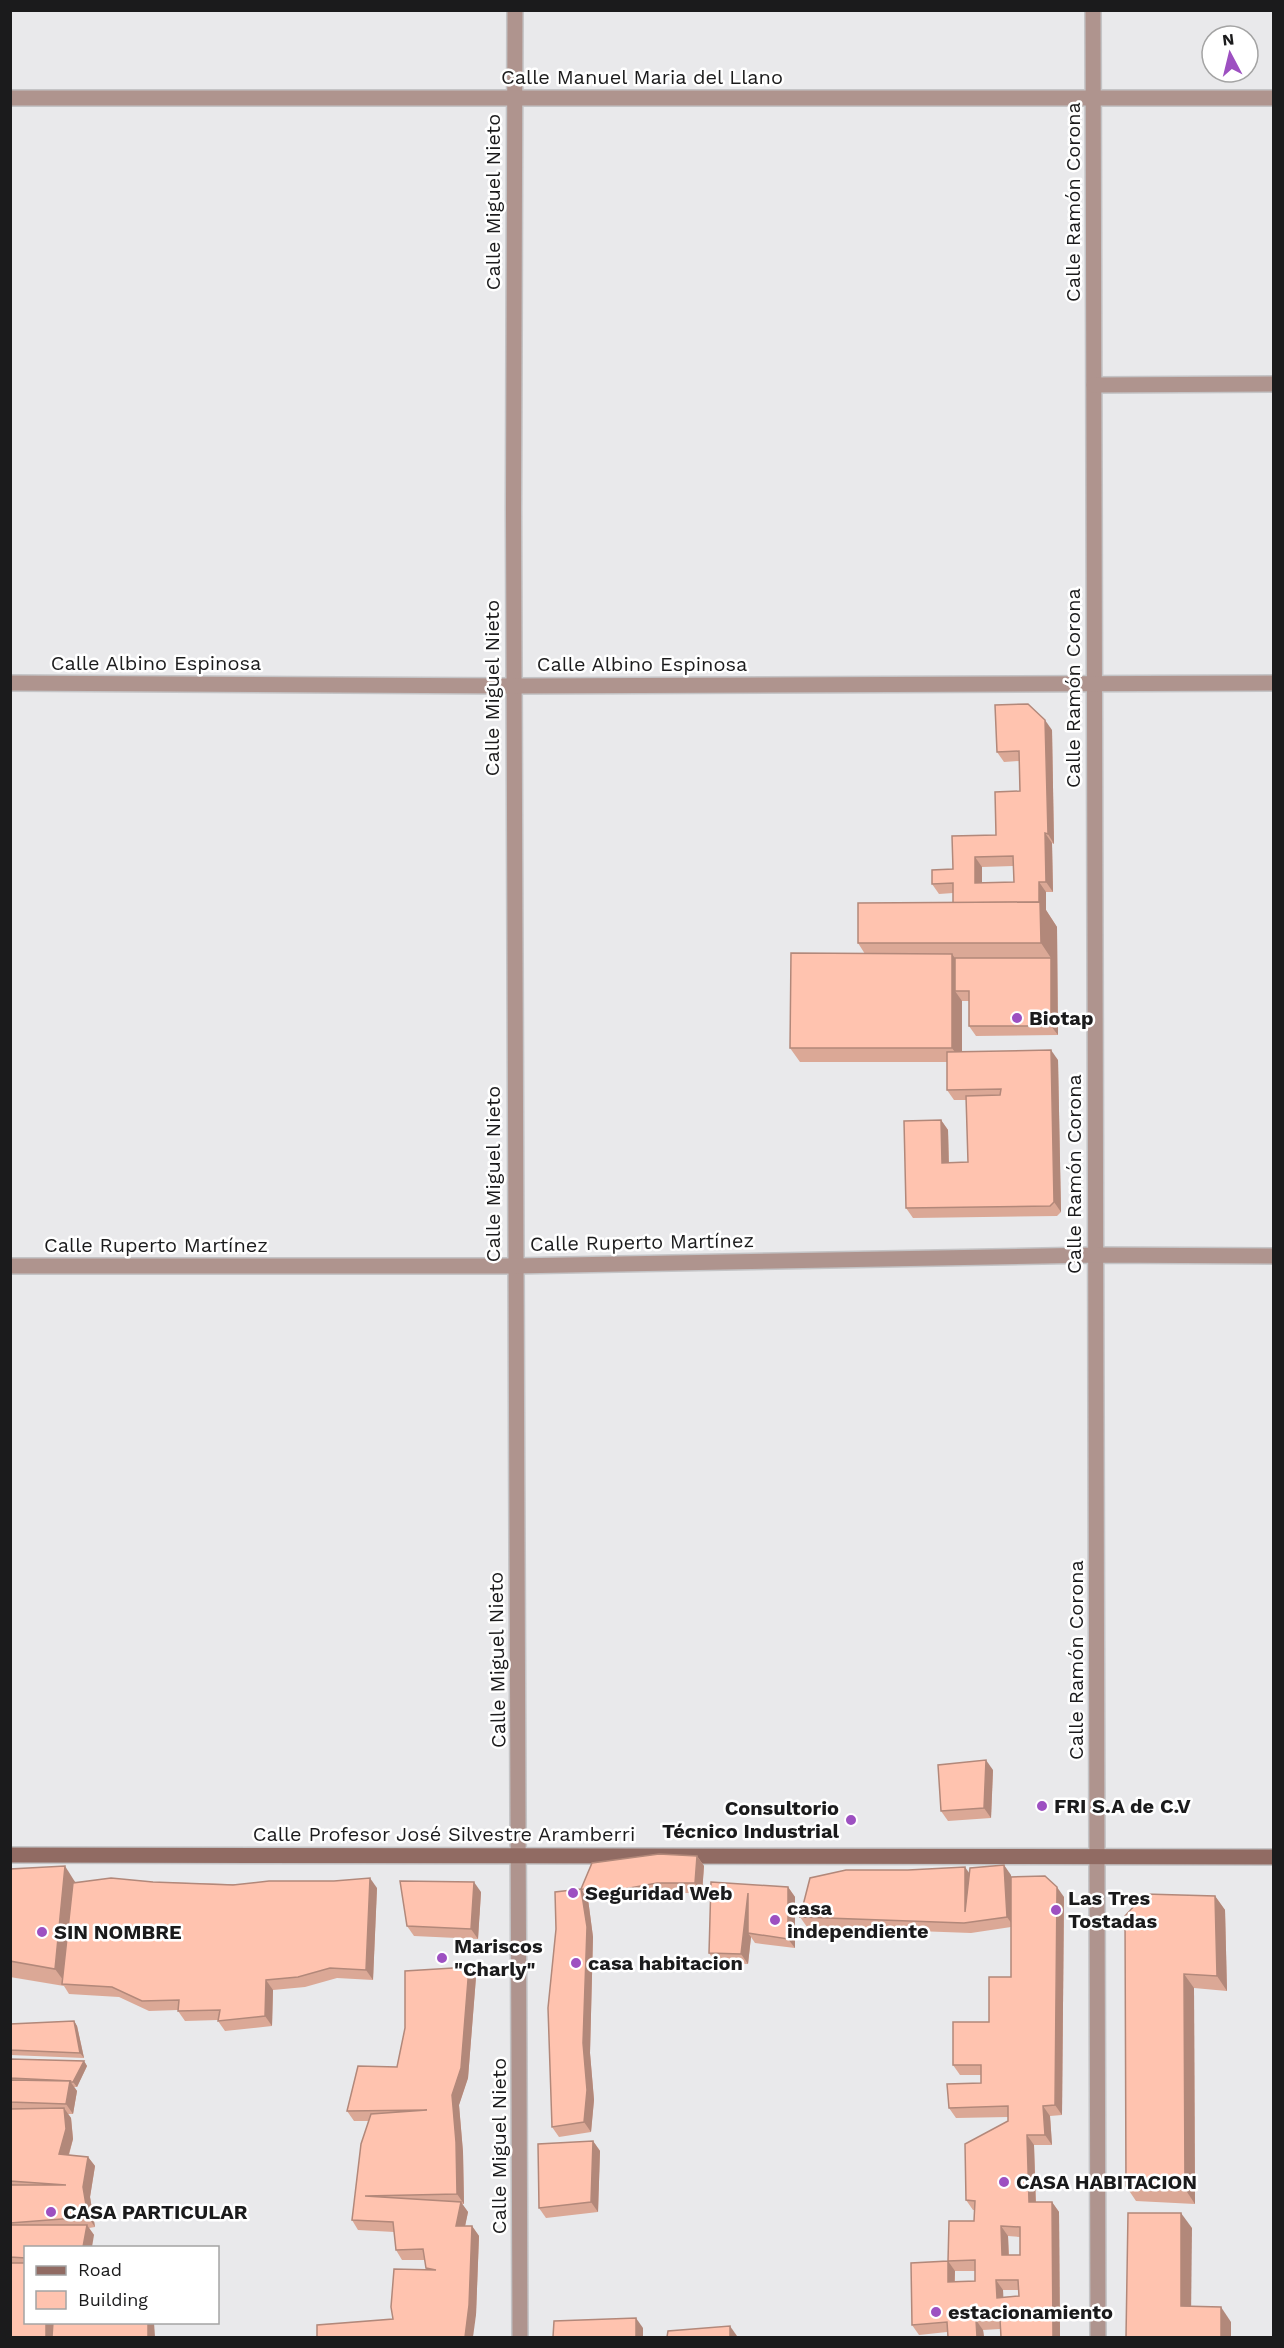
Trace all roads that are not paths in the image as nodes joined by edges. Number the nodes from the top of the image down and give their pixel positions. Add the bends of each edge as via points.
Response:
1 (514, 10) edge
2 (1094, 10) edge
3 (1094, 97) junction
4 (10, 98) edge
5 (514, 98) junction
6 (1274, 98) edge
7 (1274, 384) edge
8 (1094, 385) junction
9 (10, 683) edge
10 (1094, 683) junction
11 (1274, 683) edge
12 (512, 686) junction
13 (1096, 1255) junction
14 (1274, 1256) edge
15 (10, 1266) edge
16 (514, 1266) junction
17 (10, 1855) edge
18 (520, 1855) junction
19 (1097, 1856) junction
20 (1274, 1857) edge
21 (520, 2337) edge
22 (1098, 2337) edge

1 - 5 street, Calle Miguel Nieto
2 - 3 street, Calle Ramón Corona
3 - 5 street, Calle Manuel Maria del Llano
3 - 6 street, Calle Manuel Maria del Llano
3 - 8 street, Calle Ramón Corona
4 - 5 street, Calle Manuel Maria del Llano
5 - 12 street, Calle Miguel Nieto
7 - 8 street
8 - 10 street, Calle Ramón Corona
9 - 12 street, Calle Albino Espinosa
10 - 11 street, Calle Albino Espinosa
10 - 12 street, Calle Albino Espinosa
10 - 13 street, Calle Ramón Corona
12 - 16 street, Calle Miguel Nieto
13 - 14 street, Calle Ruperto Martínez
13 - 16 street, Calle Ruperto Martínez
13 - 19 street, Calle Ramón Corona
15 - 16 street, Calle Ruperto Martínez
16 - 18 street, Calle Miguel Nieto
17 - 18 main road, Calle Profesor José Silvestre Aramberri
18 - 19 main road, Calle Profesor José Silvestre Aramberri
18 - 21 street, Calle Miguel Nieto
19 - 20 main road, Calle Profesor José Silvestre Aramberri
19 - 22 street, Calle Ramón Corona

